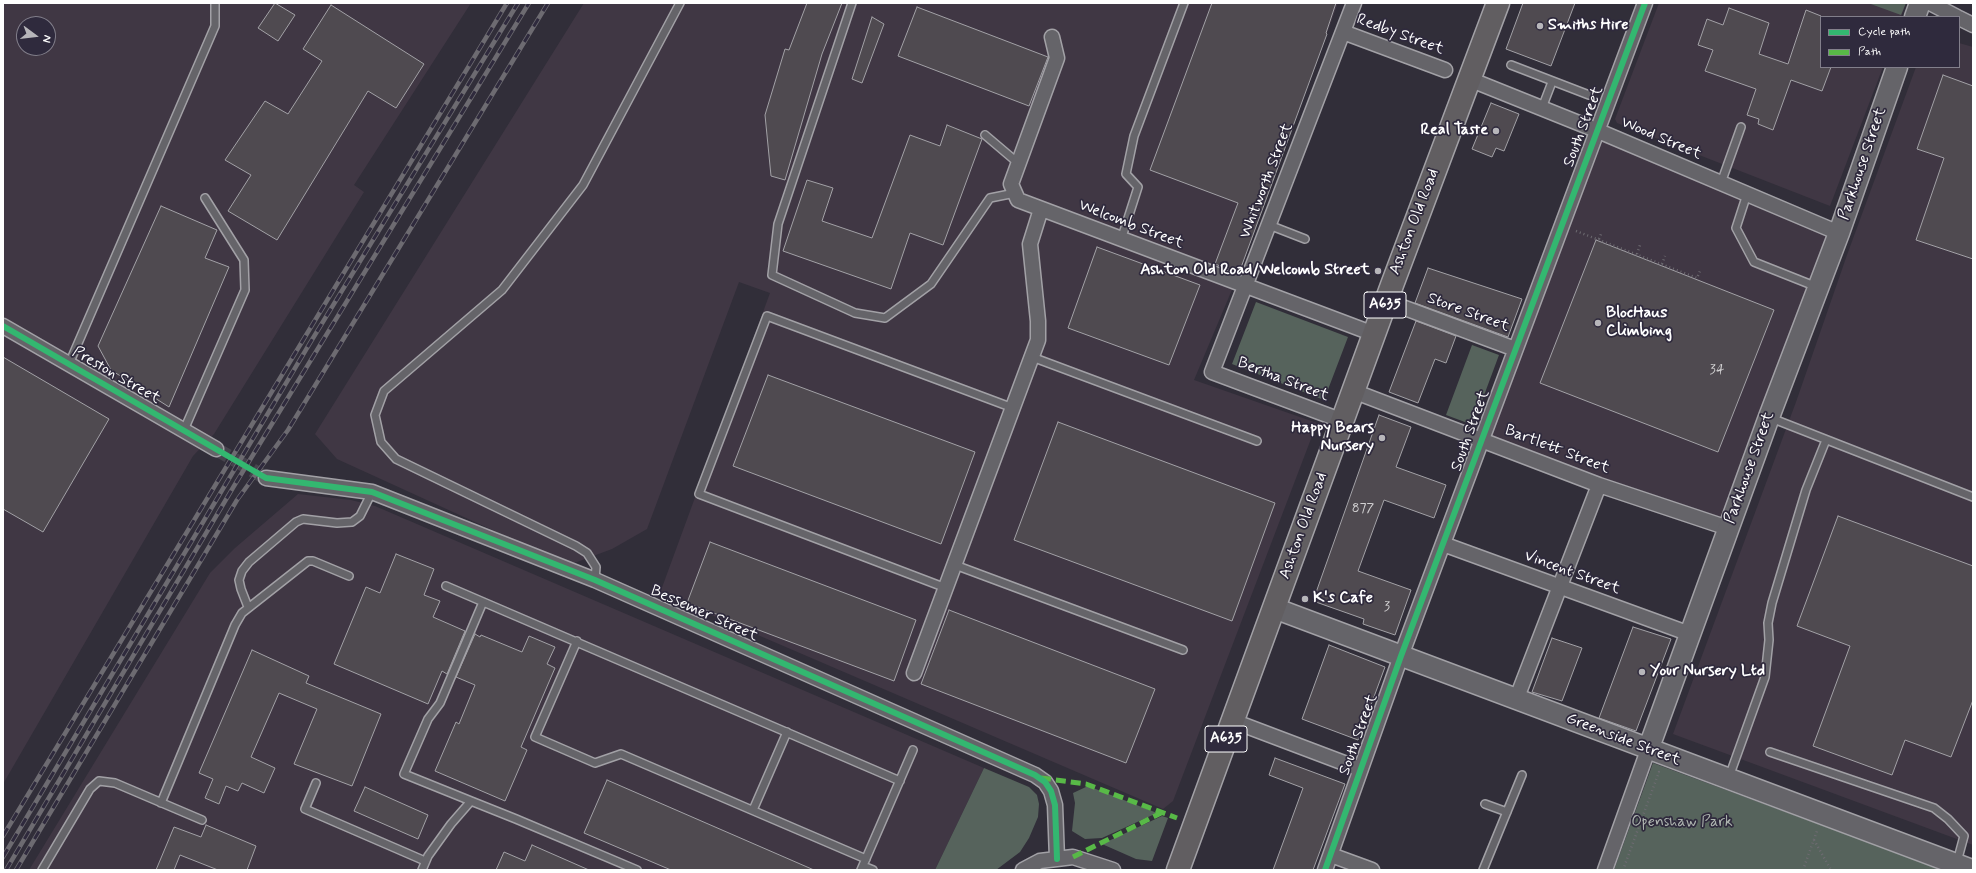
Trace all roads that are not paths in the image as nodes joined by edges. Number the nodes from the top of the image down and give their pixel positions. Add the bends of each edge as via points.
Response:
1 (215, 3) edge
2 (680, 3) edge
3 (852, 3) edge
4 (1184, 3) edge
5 (1354, 3) edge
6 (1498, 3) edge
7 (1645, 3) edge
8 (1920, 3) edge
9 (1930, 3) edge
10 (1915, 16) edge
11 (1956, 16) edge
12 (1960, 18) edge
13 (1973, 25) edge
14 (1343, 32) junction
15 (1052, 37) dead end
16 (1511, 65) dead end
17 (1898, 68) edge
18 (1445, 70) dead end
19 (1469, 79) junction
20 (1552, 82) junction
21 (1589, 95) dead end
22 (1542, 108) junction
23 (1741, 127) dead end
24 (1596, 130) junction
25 (985, 135) dead end
26 (1018, 162) junction
27 (1721, 183) junction
28 (1015, 193) junction
29 (1747, 194) junction
30 (204, 198) dead end
31 (1042, 209) junction
32 (1269, 224) junction
33 (1839, 233) junction
34 (1305, 239) dead end
35 (1121, 240) junction
36 (1246, 286) junction
37 (1818, 288) junction
38 (1386, 301) junction
39 (3, 326) edge
40 (1374, 334) junction
41 (1515, 349) junction
42 (1032, 357) junction
43 (69, 364) junction
44 (1212, 372) joint
45 (1354, 391) junction
46 (1013, 408) junction
47 (1769, 417) junction
48 (1343, 421) junction
49 (184, 430) junction
50 (1482, 440) junction
51 (1826, 440) junction
52 (1257, 441) dead end
53 (216, 449) tunnel mouth
54 (266, 478) tunnel mouth
55 (1599, 485) junction
56 (372, 492) junction
57 (1973, 497) edge
58 (1728, 528) junction
59 (1443, 544) junction
60 (955, 565) junction
61 (349, 576) dead end
62 (594, 580) junction
63 (446, 586) dead end
64 (1560, 587) junction
65 (946, 588) junction
66 (484, 602) junction
67 (248, 608) junction
68 (1274, 608) junction
69 (1690, 634) junction
70 (577, 641) junction
71 (1183, 650) dead end
72 (1401, 656) junction
73 (914, 673) dead end
74 (1516, 700) junction
75 (1233, 721) junction
76 (787, 732) junction
77 (913, 750) dead end
78 (1648, 750) junction
79 (1770, 752) dead end
80 (1360, 769) junction
81 (1522, 775) dead end
82 (1729, 779) junction
83 (900, 781) junction
84 (316, 783) dead end
85 (471, 802) junction
86 (161, 803) junction
87 (1485, 804) dead end
88 (753, 810) junction
89 (1507, 812) junction
90 (202, 820) dead end
91 (1964, 836) junction
92 (1973, 836) edge
93 (1331, 855) junction
94 (866, 859) junction
95 (1057, 859) junction
96 (426, 861) junction
97 (1964, 867) edge
98 (862, 868) edge
99 (42, 870) edge
100 (422, 870) edge
101 (637, 870) edge
102 (873, 870) edge
103 (1023, 870) edge
104 (1112, 870) edge
105 (1178, 870) edge
106 (1325, 870) edge
107 (1372, 870) edge
108 (1483, 870) edge
109 (1605, 870) edge

1 - 43 lane via 215,26
2 - 62 lane via 583,185 502,290 384,391 375,415 381,442 396,459 576,546 587,553 596,567
3 - 28 lane via 778,224 772,275 855,313 885,318 932,284 990,198
4 - 35 lane via 1134,136 1126,174 1138,187
5 - 14 street, Whitworth Street
6 - 19 highway, Ashton Old Road / A635
7 - 24 street, South Street
8 - 10 street
9 - 11 street
12 - 13 street
14 - 18 street, Redby Street
14 - 32 street, Whitworth Street
15 - 26 street via 1057,58
16 - 20 lane
17 - 33 street, Parkhouse Street
19 - 22 street, Wood Street
19 - 38 highway, Ashton Old Road / A635
20 - 21 lane
20 - 22 lane
22 - 24 street, Wood Street
23 - 27 lane
24 - 27 street, Wood Street
24 - 41 street, South Street
25 - 26 lane
26 - 28 street via 1010,184
27 - 29 street, Wood Street
28 - 31 street, Welcomb Street via 1018,200
29 - 33 street, Wood Street
29 - 37 lane via 1736,228 1754,262
30 - 49 lane via 244,260 245,290
31 - 35 street, Welcomb Street
31 - 42 street via 1030,244 1038,321 1038,340
32 - 34 lane
32 - 36 street, Whitworth Street
33 - 37 street, Parkhouse Street
35 - 36 street, Welcomb Street
36 - 40 street, Welcomb Street
36 - 44 street, Whitworth Street
37 - 47 street, Parkhouse Street
38 - 40 highway, Ashton Old Road / A635
38 - 41 street, Store Street
39 - 43 street, Preston Street
40 - 45 highway, Ashton Old Road / A635
41 - 50 street, South Street
42 - 46 street
42 - 52 lane
43 - 49 street, Preston Street
44 - 48 street, Bertha Street
45 - 48 highway, Ashton Old Road / A635
45 - 50 street, Bartlett Street
46 - 60 street
46 - 65 lane via 767,316 699,494
47 - 51 lane
47 - 58 street, Parkhouse Street
48 - 68 highway, Ashton Old Road / A635
49 - 53 street, Preston Street
50 - 55 street, Bartlett Street
50 - 59 street, South Street
51 - 57 lane
51 - 82 lane via 1806,490 1772,603 1768,623 1765,677
54 - 56 street, Bessemer Street
55 - 58 street, Bartlett Street
55 - 64 street
56 - 62 street, Bessemer Street
56 - 67 lane via 360,516 352,522 303,519 296,522 249,562 239,580
58 - 69 street, Parkhouse Street
59 - 64 street, Vincent Street
59 - 72 street, South Street
60 - 65 street
60 - 71 lane
61 - 67 lane via 308,561
62 - 95 street, Bessemer Street via 1035,775 1052,791 1055,804
63 - 66 lane
64 - 69 street, Vincent Street
64 - 74 street
65 - 73 street
66 - 70 lane
66 - 85 lane via 440,703 428,719 404,774
67 - 86 lane via 236,621
68 - 72 street, Greenside Street
68 - 75 highway, Ashton Old Road / A635
69 - 78 street, Parkhouse Street
70 - 76 lane
70 - 88 lane via 535,737 595,763 621,754
72 - 74 street, Greenside Street
72 - 80 street, South Street
74 - 78 street, Greenside Street
75 - 80 street
75 - 105 highway, Ashton Old Road / A635
76 - 83 lane
76 - 88 lane
77 - 83 lane
78 - 82 street, Greenside Street
78 - 109 street, Parkhouse Street
79 - 91 lane via 1934,808
80 - 93 street, South Street
81 - 89 lane
82 - 97 street, Greenside Street via 1821,826
83 - 94 lane
84 - 96 lane via 305,808
85 - 96 lane via 451,824
85 - 101 lane
86 - 90 lane
86 - 99 lane via 115,783 99,781 90,789
87 - 89 lane
88 - 94 lane
89 - 108 lane
91 - 92 lane
91 - 97 lane
93 - 106 street, South Street
93 - 107 street
94 - 98 lane
95 - 103 street via 1040,861
95 - 104 street via 1073,856
96 - 100 lane
98 - 102 lane

